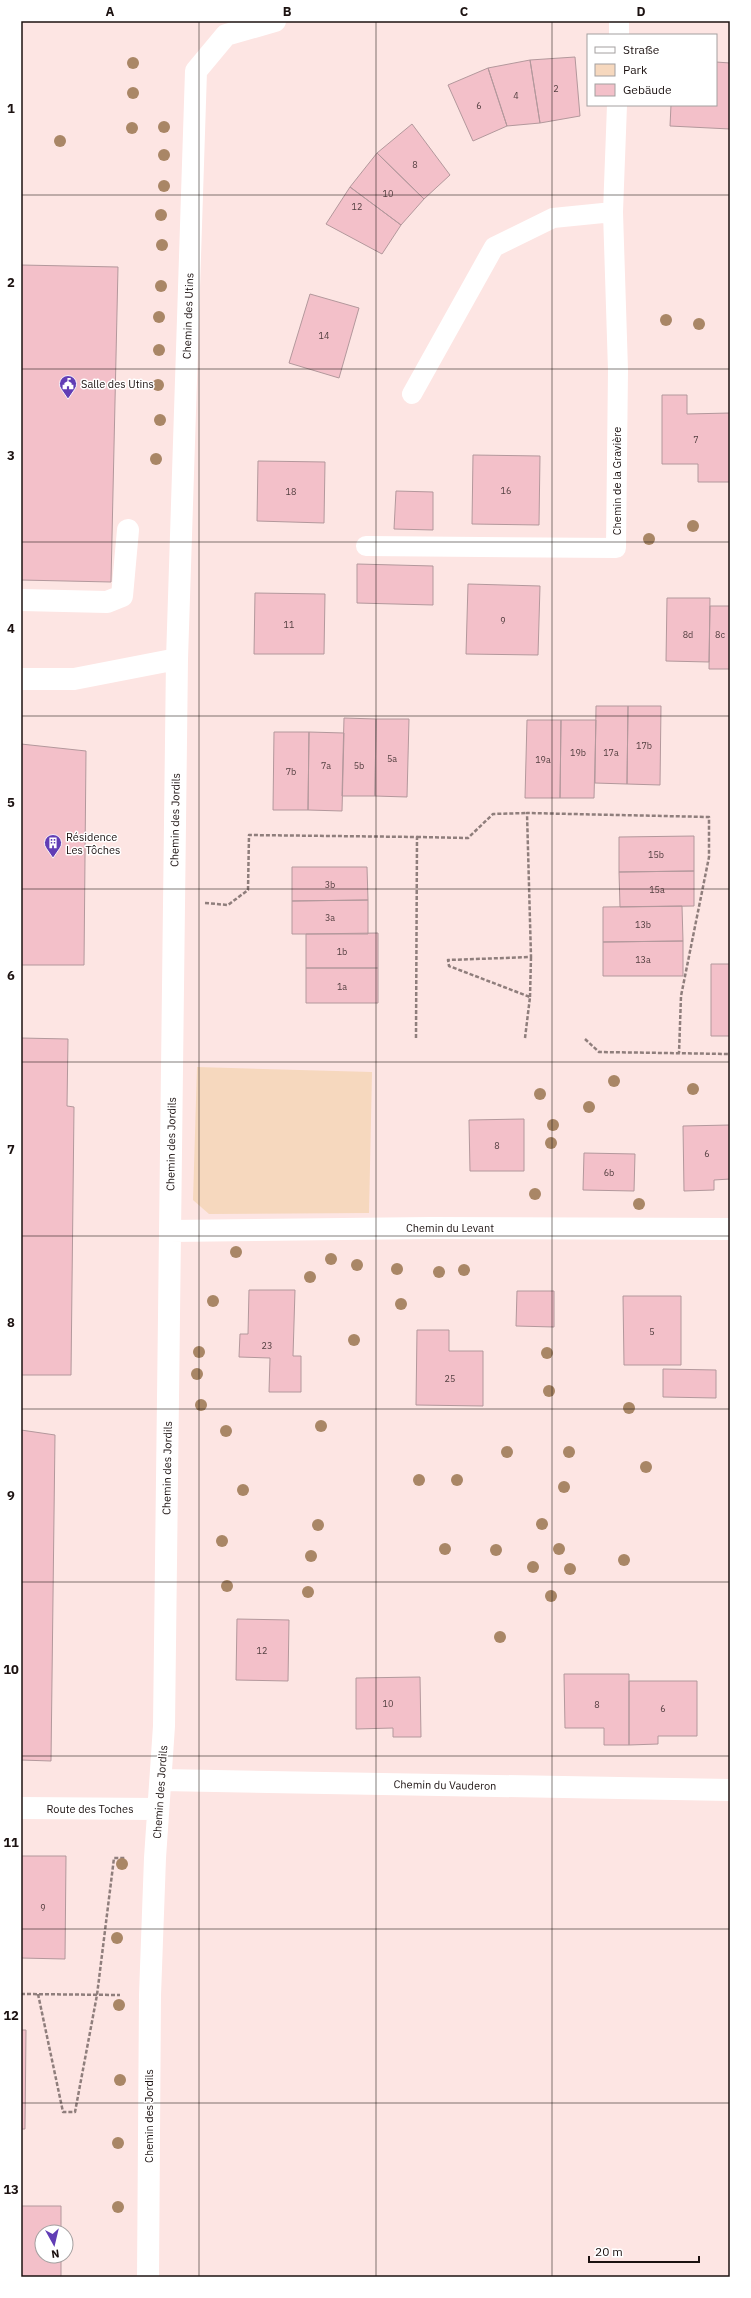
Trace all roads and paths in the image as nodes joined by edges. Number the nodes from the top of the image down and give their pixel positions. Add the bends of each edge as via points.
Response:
1 (275, 21) edge
2 (619, 21) edge
3 (619, 34) edge
4 (617, 106) edge
5 (614, 212) junction
6 (412, 394) dead end
7 (128, 530) dead end
8 (366, 546) dead end
9 (21, 600) edge
10 (177, 659) junction
11 (21, 679) edge
12 (527, 813) junction
13 (417, 837) junction
14 (228, 905) dead end
15 (531, 957) junction
16 (530, 997) junction
17 (416, 1038) dead end
18 (526, 1038) dead end
19 (585, 1039) dead end
20 (679, 1053) junction
21 (730, 1054) edge
22 (730, 1229) edge
23 (170, 1231) junction
24 (161, 1780) junction
25 (730, 1790) edge
26 (21, 1808) edge
27 (158, 1809) junction
28 (114, 1858) dead end
29 (21, 1994) edge
30 (38, 1994) junction
31 (97, 1995) junction
32 (150, 1995) junction
33 (148, 2277) edge

1 - 10 street, Chemin des Utins via 226,35 196,70
2 - 3 lane
4 - 5 lane, Chemin de la Gravière
5 - 6 lane via 554,218 494,247
5 - 8 lane, Chemin de la Gravière via 618,370 616,548
7 - 9 street via 122,596 107,602
10 - 11 street via 74,679
10 - 23 street, Chemin des Jordils
12 - 13 path via 493,814 468,838
12 - 15 path
12 - 20 path via 710,817 709,857 681,996
13 - 14 path via 249,835 248,890
13 - 17 path
15 - 16 path
15 - 16 path via 448,960 449,966
16 - 18 path
19 - 20 path via 599,1052
20 - 21 path
22 - 23 street, Chemin du Levant via 430,1228
23 - 24 street, Chemin des Jordils via 164,1726
24 - 25 street, Chemin du Vauderon
24 - 27 street, Chemin des Jordils
26 - 27 street, Route des Toches
27 - 32 street, Chemin des Jordils
28 - 31 path
29 - 30 path
30 - 31 path
30 - 31 path via 63,2112 75,2112
31 - 32 path
32 - 33 street, Chemin des Jordils

